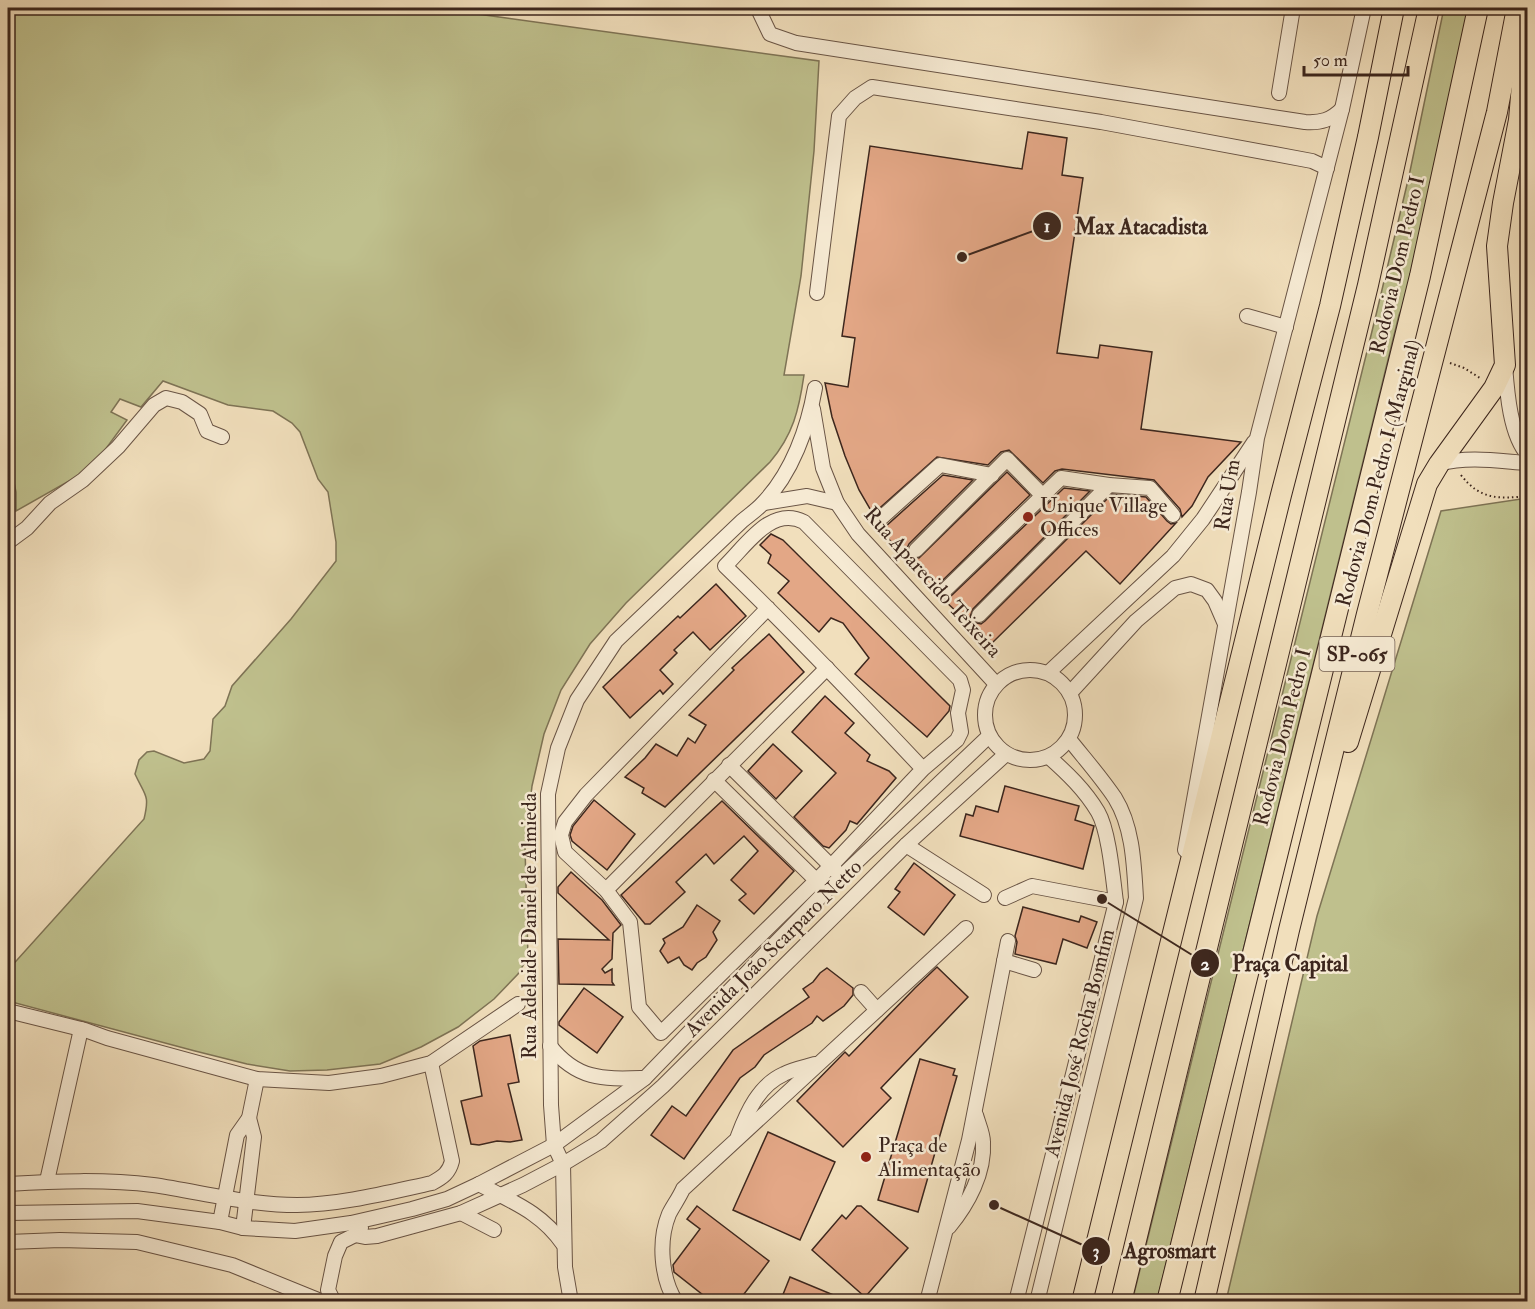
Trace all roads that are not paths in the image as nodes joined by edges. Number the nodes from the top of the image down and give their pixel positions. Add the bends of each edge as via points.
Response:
1 (760, 8) edge
2 (1293, 8) edge
3 (1364, 8) edge
4 (1394, 8) edge
5 (1429, 8) edge
6 (1478, 8) edge
7 (1517, 8) edge
8 (1527, 12) edge
9 (1279, 93) dead end
10 (1342, 109) junction
11 (1327, 168) junction
12 (817, 293) dead end
13 (1247, 316) dead end
14 (1287, 327) junction
15 (1505, 365) junction
16 (814, 388) dead end
17 (812, 404) junction
18 (222, 436) dead end
19 (1257, 438) junction
20 (1527, 455) edge
21 (1447, 462) junction
22 (1527, 463) edge
23 (992, 475) junction
24 (1109, 485) junction
25 (1043, 495) junction
26 (764, 503) junction
27 (837, 503) junction
28 (1173, 515) dead end
29 (880, 519) dead end
30 (8, 542) edge
31 (916, 550) dead end
32 (944, 591) dead end
33 (768, 608) junction
34 (979, 615) dead end
35 (1225, 624) junction
36 (827, 668) junction
37 (1048, 673) junction
38 (996, 684) junction
39 (1070, 693) junction
40 (989, 736) junction
41 (1069, 739) junction
42 (1006, 754) junction
43 (1049, 756) junction
44 (729, 765) junction
45 (922, 769) junction
46 (714, 780) junction
47 (906, 845) junction
48 (832, 866) junction
49 (841, 877) junction
50 (816, 879) junction
51 (606, 890) junction
52 (826, 891) junction
53 (984, 895) dead end
54 (1005, 898) dead end
55 (1116, 902) junction
56 (966, 928) dead end
57 (1289, 930) junction
58 (1008, 941) dead end
59 (1004, 961) junction
60 (1034, 970) dead end
61 (861, 992) dead end
62 (1159, 995) junction
63 (518, 1004) dead end
64 (878, 1010) junction
65 (8, 1011) edge
66 (81, 1029) junction
67 (550, 1046) junction
68 (431, 1063) junction
69 (820, 1063) junction
70 (257, 1078) junction
71 (645, 1078) junction
72 (249, 1118) junction
73 (736, 1140) junction
74 (554, 1145) junction
75 (563, 1164) junction
76 (47, 1181) junction
77 (8, 1184) edge
78 (479, 1184) junction
79 (501, 1196) junction
80 (225, 1199) junction
81 (247, 1202) junction
82 (8, 1213) edge
83 (461, 1213) junction
84 (372, 1218) junction
85 (220, 1222) junction
86 (243, 1228) junction
87 (494, 1230) dead end
88 (355, 1235) junction
89 (8, 1242) edge
90 (564, 1244) junction
91 (1178, 1258) junction
92 (322, 1302) edge
93 (334, 1302) edge
94 (571, 1302) edge
95 (676, 1302) edge
96 (927, 1302) edge
97 (1016, 1302) edge
98 (1037, 1302) edge
99 (1082, 1302) edge
100 (1121, 1302) edge
101 (1167, 1302) edge
102 (1173, 1302) edge
103 (1204, 1302) edge

1 - 10 street via 770,34 796,43 1305,122 1319,123
2 - 9 street
3 - 10 street, Rua Um
4 - 62 highway via 1330,306
5 - 100 highway, Rodovia Dom Pedro I via 1368,285
6 - 91 highway, Rodovia Dom Pedro I / SP-065 via 1420,276
7 - 57 highway, Rodovia Dom Pedro I (Marginal) / SP-065 via 1497,112
8 - 15 highway via 1519,120 1497,246
10 - 11 street, Rua Um
11 - 12 street via 1312,161 1101,122 872,87 839,116
11 - 14 street, Rua Um
13 - 14 street
14 - 19 street, Rua Um
15 - 20 street via 1513,421
15 - 21 highway
16 - 17 street, Rua Adelaide Daniel de Almieda
17 - 26 street, Rua Adelaide Daniel de Almieda via 791,461
17 - 27 street, Rua Aparecido Teixeira via 823,468
18 - 30 street via 207,431 200,414 182,402 166,398 154,405 83,480 50,503
19 - 35 street, Rua Um
19 - 37 street via 1173,556
21 - 22 street
21 - 57 highway via 1427,484
23 - 25 street via 1007,459
23 - 29 street via 940,465
23 - 31 street
24 - 25 street via 1061,478
24 - 28 street via 1150,488
24 - 34 street
25 - 32 street
26 - 27 street via 807,496
26 - 67 street, Rua Adelaide Daniel de Almieda via 616,641 577,700 558,748 548,794
27 - 38 street, Rua Aparecido Teixeira via 858,534
33 - 36 street
33 - 45 street via 725,566 766,525 785,516 796,518 960,680 961,732 957,740
33 - 51 street via 586,795 565,822 561,836 565,852
35 - 39 street via 1207,590 1191,584 1174,588 1136,621
35 - 62 street, Rua Um
36 - 44 street
36 - 45 street
37 - 38 street via 1020,670
37 - 39 street
38 - 40 street via 985,709
39 - 41 street via 1075,716
40 - 42 street
40 - 49 street, Avenida João Scarparo Netto
41 - 43 street
41 - 98 street, Avenida José Rocha Bomfim via 1116,800 1128,830 1136,898
42 - 43 street via 1034,761
42 - 47 street, Avenida João Scarparo Netto
43 - 55 street, Avenida José Rocha Bomfim via 1078,784 1099,813
44 - 46 street
44 - 48 street
45 - 48 street
46 - 50 street
46 - 51 street
47 - 53 street
47 - 75 street, Avenida João Scarparo Netto via 663,1086 601,1141
48 - 49 street
48 - 50 street
49 - 52 street, Avenida João Scarparo Netto
50 - 51 street via 661,1033 639,1007 630,922
50 - 52 street
52 - 71 street, Avenida João Scarparo Netto
54 - 55 street via 1032,886
55 - 97 street, Avenida José Rocha Bomfim
56 - 64 street
57 - 103 highway, Rodovia Dom Pedro I (Marginal) / SP-065
58 - 59 street
59 - 60 street
59 - 96 street via 969,1140
61 - 64 street
62 - 99 highway
63 - 68 street
64 - 69 street
65 - 66 street
66 - 70 street
66 - 76 street
67 - 71 street via 562,1061 582,1073 604,1079
67 - 74 street, Rua Adelaide Daniel de Almieda
68 - 70 street via 381,1076 329,1083
68 - 81 street via 452,1151 450,1170 444,1177 432,1183 351,1199 299,1205
69 - 73 street
69 - 73 street via 783,1074 760,1092 746,1113
70 - 72 street
71 - 74 street, Avenida João Scarparo Netto
72 - 80 street via 237,1135
72 - 81 street via 254,1137
73 - 95 street via 683,1190 669,1215 663,1242 665,1275
74 - 75 street, Rua Adelaide Daniel de Almieda
74 - 78 street, Avenida João Scarparo Netto
75 - 79 street, Avenida João Scarparo Netto
75 - 90 street, Rua Adelaide Daniel de Almieda
76 - 77 street
76 - 80 street via 152,1185
78 - 79 street
78 - 84 street, Avenida João Scarparo Netto via 447,1199
79 - 83 street, Avenida João Scarparo Netto
79 - 90 street via 534,1213
80 - 81 street
80 - 85 street
81 - 86 street
82 - 85 street, Avenida João Scarparo Netto via 137,1211
83 - 87 street
83 - 88 street, Avenida João Scarparo Netto via 376,1236
84 - 86 street, Avenida João Scarparo Netto via 295,1231
84 - 88 street
85 - 86 street, Avenida João Scarparo Netto
88 - 93 street via 341,1242 335,1256 328,1290
89 - 92 street via 137,1242 232,1265
90 - 94 street, Rua Adelaide Daniel de Almieda
91 - 101 highway, Rodovia Dom Pedro I / SP-065
91 - 102 highway

